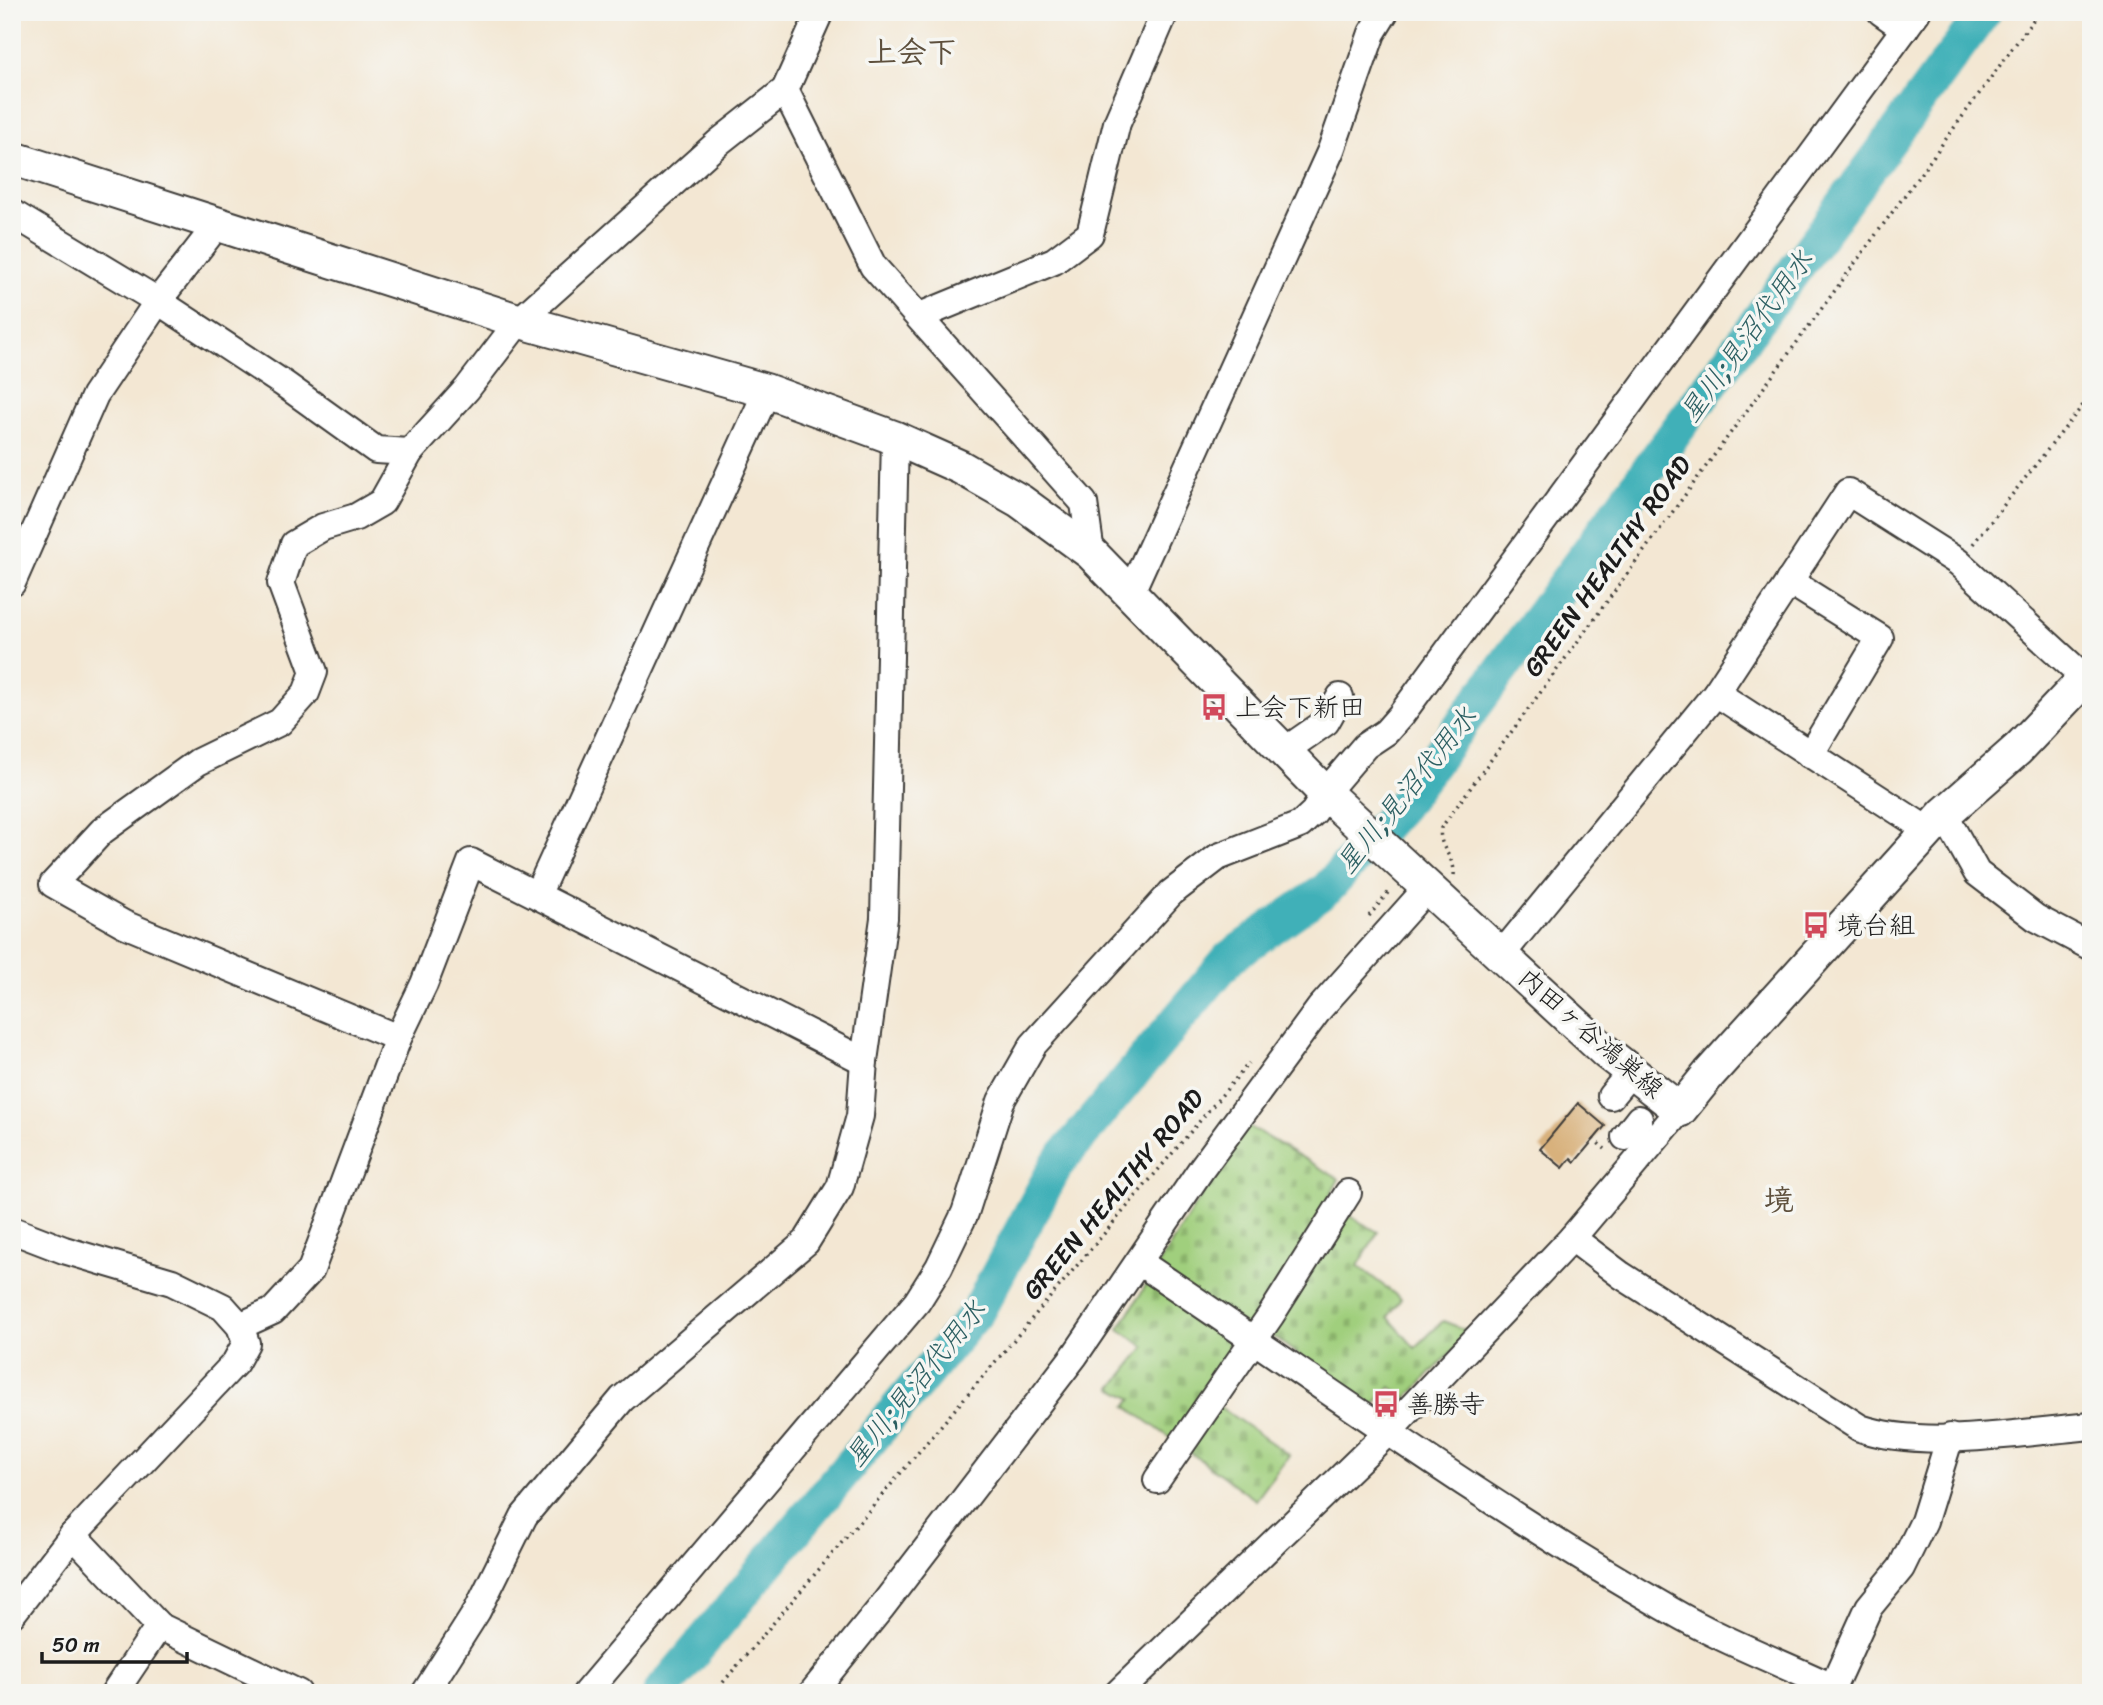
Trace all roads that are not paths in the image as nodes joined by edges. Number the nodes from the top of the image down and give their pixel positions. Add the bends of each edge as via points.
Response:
1 (820, 12) edge
2 (1165, 12) edge
3 (1385, 12) edge
4 (1881, 12) edge
5 (1911, 20) edge
6 (785, 90) junction
7 (12, 158) edge
8 (12, 213) edge
9 (217, 225) junction
10 (158, 301) junction
11 (920, 316) junction
12 (519, 321) junction
13 (767, 391) junction
14 (895, 438) junction
15 (410, 452) junction
16 (1091, 553) junction
17 (1789, 581) junction
18 (12, 583) edge
19 (1130, 594) junction
20 (2088, 675) edge
21 (1716, 693) junction
22 (1340, 697) dead end
23 (1284, 751) junction
24 (1810, 755) junction
25 (1337, 803) junction
26 (1936, 823) junction
27 (1420, 877) junction
28 (538, 893) junction
29 (2091, 947) edge
30 (1502, 954) junction
31 (398, 1038) junction
32 (864, 1061) junction
33 (1680, 1110) junction
34 (1348, 1193) dead end
35 (12, 1230) edge
36 (1572, 1238) junction
37 (1139, 1262) junction
38 (240, 1326) junction
39 (1255, 1339) junction
40 (2091, 1426) edge
41 (1389, 1431) junction
42 (1950, 1437) junction
43 (1157, 1480) dead end
44 (73, 1535) junction
45 (12, 1614) edge
46 (159, 1626) junction
47 (1831, 1690) edge
48 (114, 1693) edge
49 (298, 1693) edge
50 (425, 1693) edge
51 (586, 1693) edge
52 (812, 1693) edge
53 (1118, 1693) edge

1 - 6 street
2 - 11 street via 1117,124 1090,234 1054,261
3 - 19 street via 1372,33 1331,150
4 - 5 street
5 - 25 street via 1401,715 1365,746
6 - 11 street via 873,266
6 - 12 street via 719,142
7 - 9 main road, 内田ヶ谷鴻巣線
8 - 10 street
9 - 10 street
9 - 12 main road, 内田ヶ谷鴻巣線
10 - 15 street via 376,450
10 - 18 street via 95,395
11 - 16 street via 1084,503
12 - 13 main road, 内田ヶ谷鴻巣線
12 - 15 street via 467,389
13 - 14 main road, 内田ヶ谷鴻巣線
13 - 28 street
14 - 16 main road, 内田ヶ谷鴻巣線 via 960,467 1020,502
14 - 32 street via 884,918
15 - 31 street via 382,502 294,544 281,583 314,672 306,693 280,722 198,762 102,831 53,884 124,924
16 - 19 main road, 内田ヶ谷鴻巣線
17 - 20 street via 1848,492 1958,562
17 - 21 street
17 - 24 street via 1880,638
19 - 23 main road, 内田ヶ谷鴻巣線
20 - 26 main road, 内田ヶ谷鴻巣線 via 2018,749
21 - 24 street
21 - 30 street
22 - 23 street via 1326,722
23 - 25 main road, 内田ヶ谷鴻巣線
24 - 26 street
25 - 27 main road, 内田ヶ谷鴻巣線
25 - 51 street via 1317,808 1288,832 1235,849 1190,875 1033,1045 1001,1101 965,1213 917,1301
26 - 29 street via 1977,873 2036,918
26 - 33 main road, 内田ヶ谷鴻巣線
27 - 30 main road, 内田ヶ谷鴻巣線
27 - 37 street via 1202,1168
28 - 31 street via 471,862
28 - 32 street
30 - 33 main road, 内田ヶ谷鴻巣線 via 1611,1084
31 - 38 street via 311,1270 273,1311
32 - 50 street via 860,1116 840,1187 806,1242 622,1399 524,1516 477,1611
33 - 36 street via 1630,1140
34 - 39 street
35 - 38 street via 172,1282 223,1307
36 - 41 street
36 - 42 street via 1621,1275 1860,1428 1895,1437
37 - 39 street
37 - 52 street via 1075,1355
38 - 44 street via 246,1343 235,1363
39 - 41 street
39 - 43 street
40 - 42 street
41 - 47 street via 1452,1476 1672,1612
41 - 53 street
42 - 47 street via 1924,1521 1901,1567 1869,1606
44 - 45 street
44 - 46 street
46 - 48 street
46 - 49 street

